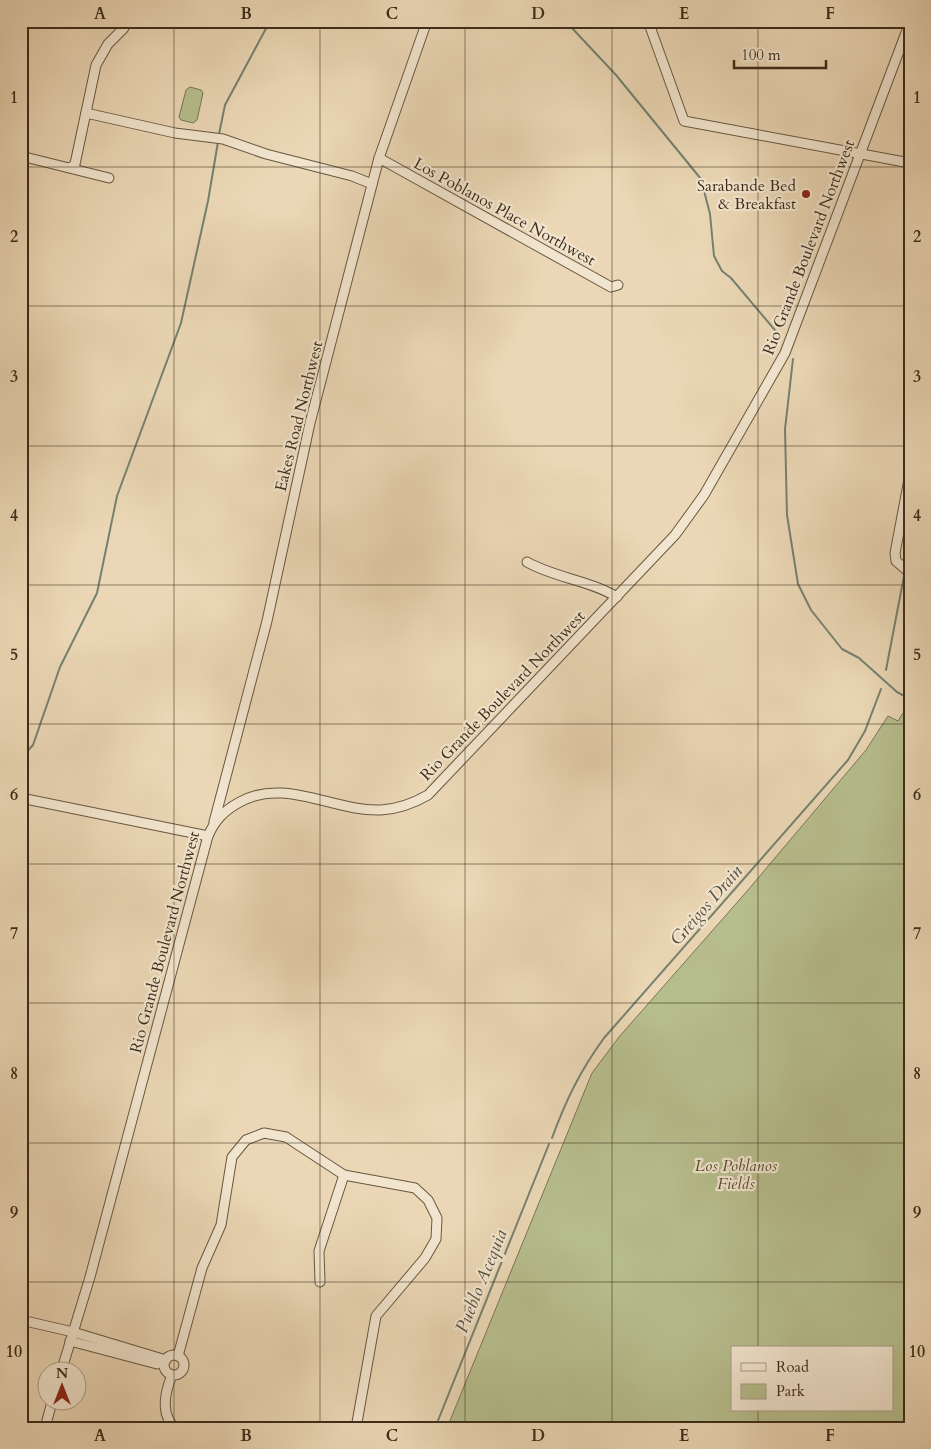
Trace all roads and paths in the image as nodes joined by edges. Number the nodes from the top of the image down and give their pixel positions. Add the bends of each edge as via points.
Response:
1 (427, 21) edge
2 (648, 21) edge
3 (910, 22) edge
4 (124, 28) dead end
5 (86, 113) junction
6 (861, 152) junction
7 (21, 156) edge
8 (379, 158) junction
9 (910, 163) edge
10 (70, 168) junction
11 (109, 178) dead end
12 (372, 184) junction
13 (618, 285) dead end
14 (910, 474) edge
15 (527, 562) dead end
16 (910, 573) edge
17 (617, 597) junction
18 (21, 798) edge
19 (214, 823) junction
20 (208, 836) junction
21 (344, 1175) junction
22 (320, 1282) dead end
23 (21, 1320) edge
24 (73, 1332) junction
25 (70, 1342) junction
26 (178, 1356) junction
27 (64, 1362) edge
28 (165, 1363) junction
29 (172, 1375) junction
30 (49, 1412) edge
31 (44, 1428) edge
32 (175, 1428) edge
33 (356, 1428) edge

1 - 8 street, Eakes Road Northwest
2 - 6 street via 684,121
3 - 6 street, Rio Grande Boulevard Northwest
4 - 5 street via 108,44 96,64
5 - 10 street via 75,164
5 - 12 street via 175,133 223,139
6 - 9 street
6 - 17 street, Rio Grande Boulevard Northwest via 780,364 688,518
7 - 10 street
8 - 12 street, Eakes Road Northwest
8 - 13 street, Los Poblanos Place Northwest via 611,287
10 - 11 street
12 - 19 street, Eakes Road Northwest via 310,423 267,621
14 - 16 street via 895,553 896,561
15 - 17 street via 604,589
17 - 19 street, Rio Grande Boulevard Northwest via 439,786 415,802 381,810 274,792 244,799 228,808
18 - 20 street
19 - 20 street, Rio Grande Boulevard Northwest
20 - 24 street, Rio Grande Boulevard Northwest
21 - 22 street via 319,1251
21 - 26 street via 286,1136 264,1133 246,1140 232,1157 221,1225 202,1268
21 - 33 street via 415,1188 428,1200 437,1218 436,1239 425,1258 376,1316
23 - 24 street
24 - 25 street, Rio Grande Boulevard Northwest
24 - 28 street
25 - 27 street, Rio Grande Boulevard Northwest
25 - 28 street
26 - 28 street via 171,1356
26 - 29 street via 184,1361 183,1370
28 - 29 street via 167,1372
29 - 32 street via 165,1409 169,1422
30 - 31 street

